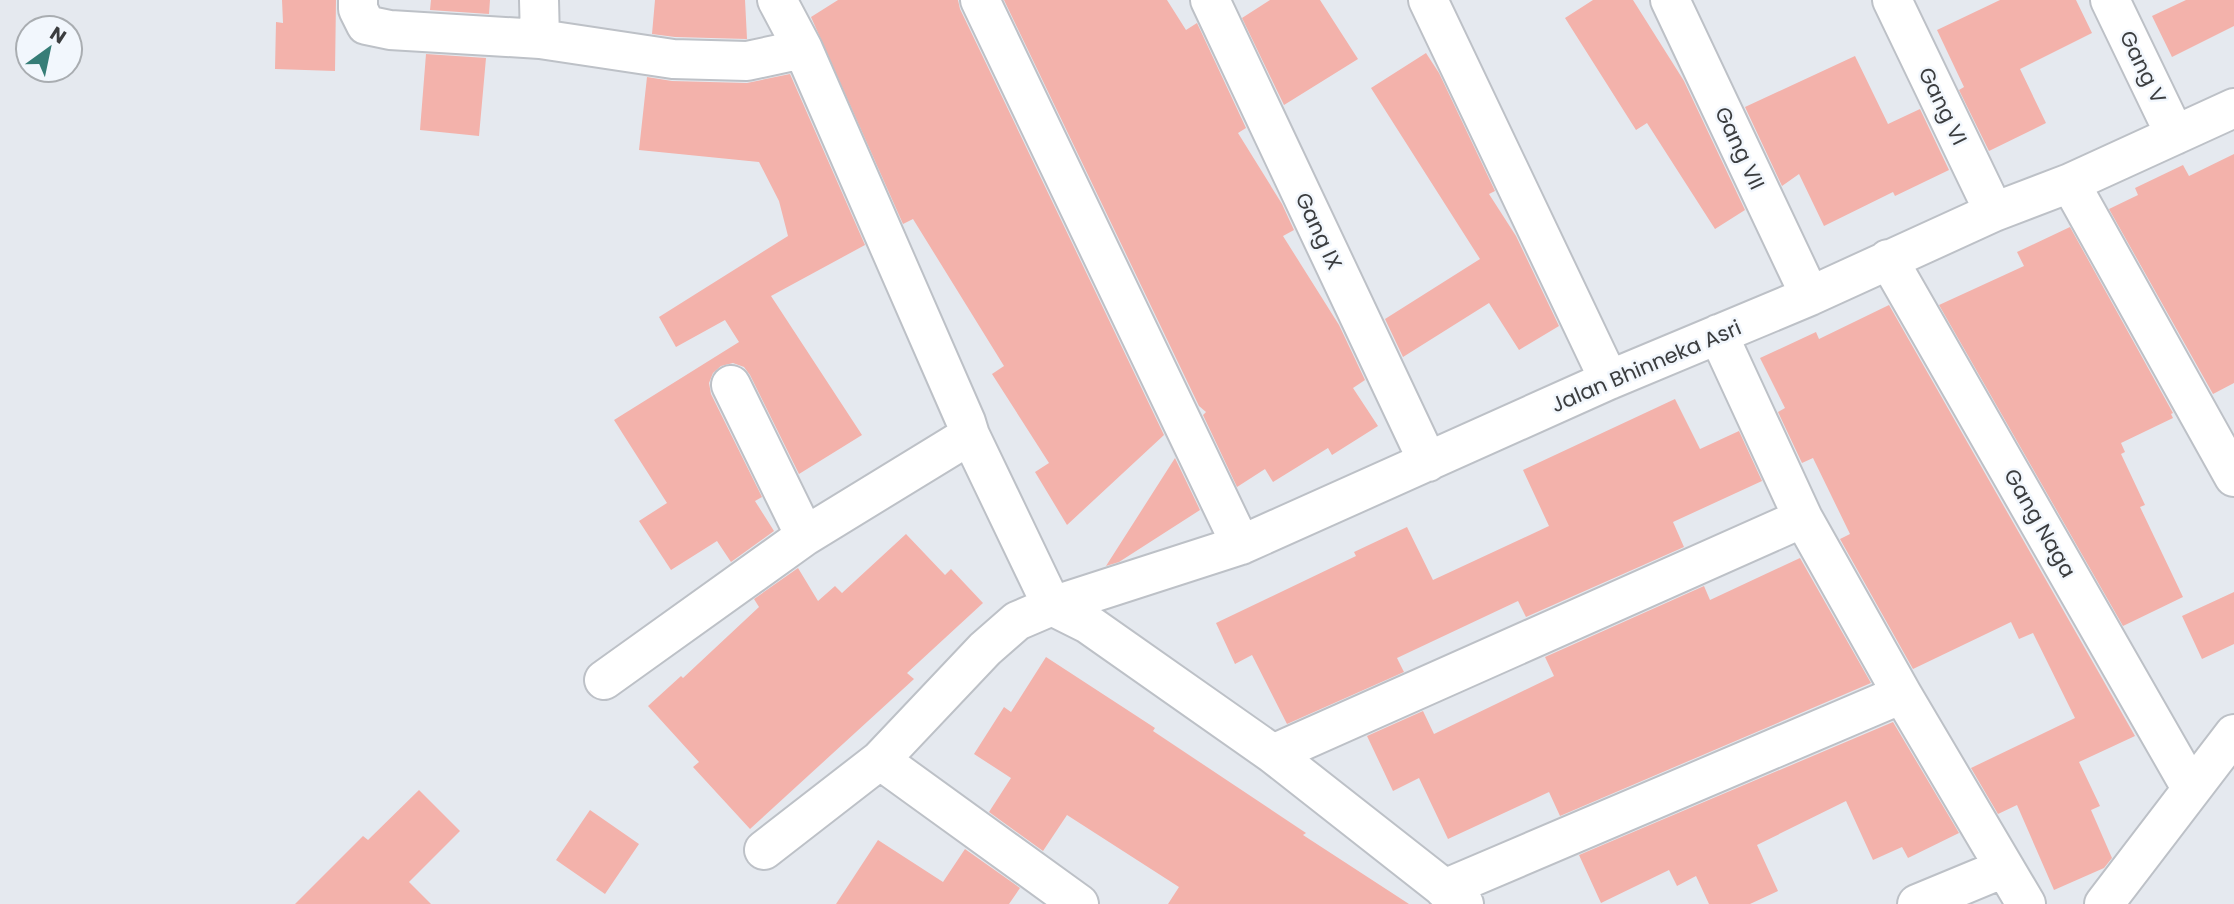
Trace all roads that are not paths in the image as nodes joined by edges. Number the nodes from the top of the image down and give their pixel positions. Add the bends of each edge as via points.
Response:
1 (358, 0) edge
2 (539, 0) edge
3 (777, 0) edge
4 (980, 0) edge
5 (1210, 0) edge
6 (1428, 0) edge
7 (1670, 0) edge
8 (1892, 0) edge
9 (2110, 0) edge
10 (540, 39) junction
11 (803, 48) junction
12 (2234, 108) edge
13 (2175, 135) junction
14 (2070, 183) junction
15 (1994, 212) junction
16 (1888, 258) junction
17 (1810, 296) junction
18 (1718, 334) junction
19 (1609, 380) junction
20 (731, 385) dead end
21 (970, 435) junction
22 (1428, 462) junction
23 (2234, 477) edge
24 (1803, 518) junction
25 (805, 536) junction
26 (1241, 545) junction
27 (1052, 606) junction
28 (604, 680) dead end
29 (1902, 694) junction
30 (2234, 734) edge
31 (1273, 754) junction
32 (880, 760) junction
33 (2191, 788) junction
34 (764, 850) dead end
35 (2004, 869) junction
36 (1454, 896) edge
37 (1079, 904) edge
38 (1917, 904) edge
39 (2026, 904) edge
40 (2104, 904) edge

1 - 10 street via 366,25
2 - 10 street
3 - 11 street
4 - 26 street
5 - 22 street, Gang IX
6 - 19 street
7 - 17 street, Gang VII
8 - 15 street, Gang VI
9 - 13 street, Gang V
10 - 11 street via 673,59 747,61
11 - 21 street
12 - 13 street, Jalan Bhinneka Asri
13 - 14 street, Jalan Bhinneka Asri
14 - 15 street, Jalan Bhinneka Asri
14 - 23 street
15 - 16 street, Jalan Bhinneka Asri
16 - 17 street, Jalan Bhinneka Asri
16 - 33 street, Gang Naga
17 - 18 street, Jalan Bhinneka Asri
18 - 19 street, Jalan Bhinneka Asri
18 - 24 street
19 - 22 street, Jalan Bhinneka Asri
20 - 25 street
21 - 25 street
21 - 27 street
22 - 26 street, Jalan Bhinneka Asri
24 - 29 street
24 - 31 street
25 - 28 street
26 - 27 street, Jalan Bhinneka Asri
27 - 31 street via 1088,624
27 - 32 street, Jalan Bhinneka Asri via 1017,621 985,649
29 - 35 street
29 - 36 street
30 - 33 street
31 - 36 street
32 - 34 street, Jalan Bhinneka Asri
32 - 37 street
33 - 40 street
35 - 38 street
35 - 39 street

